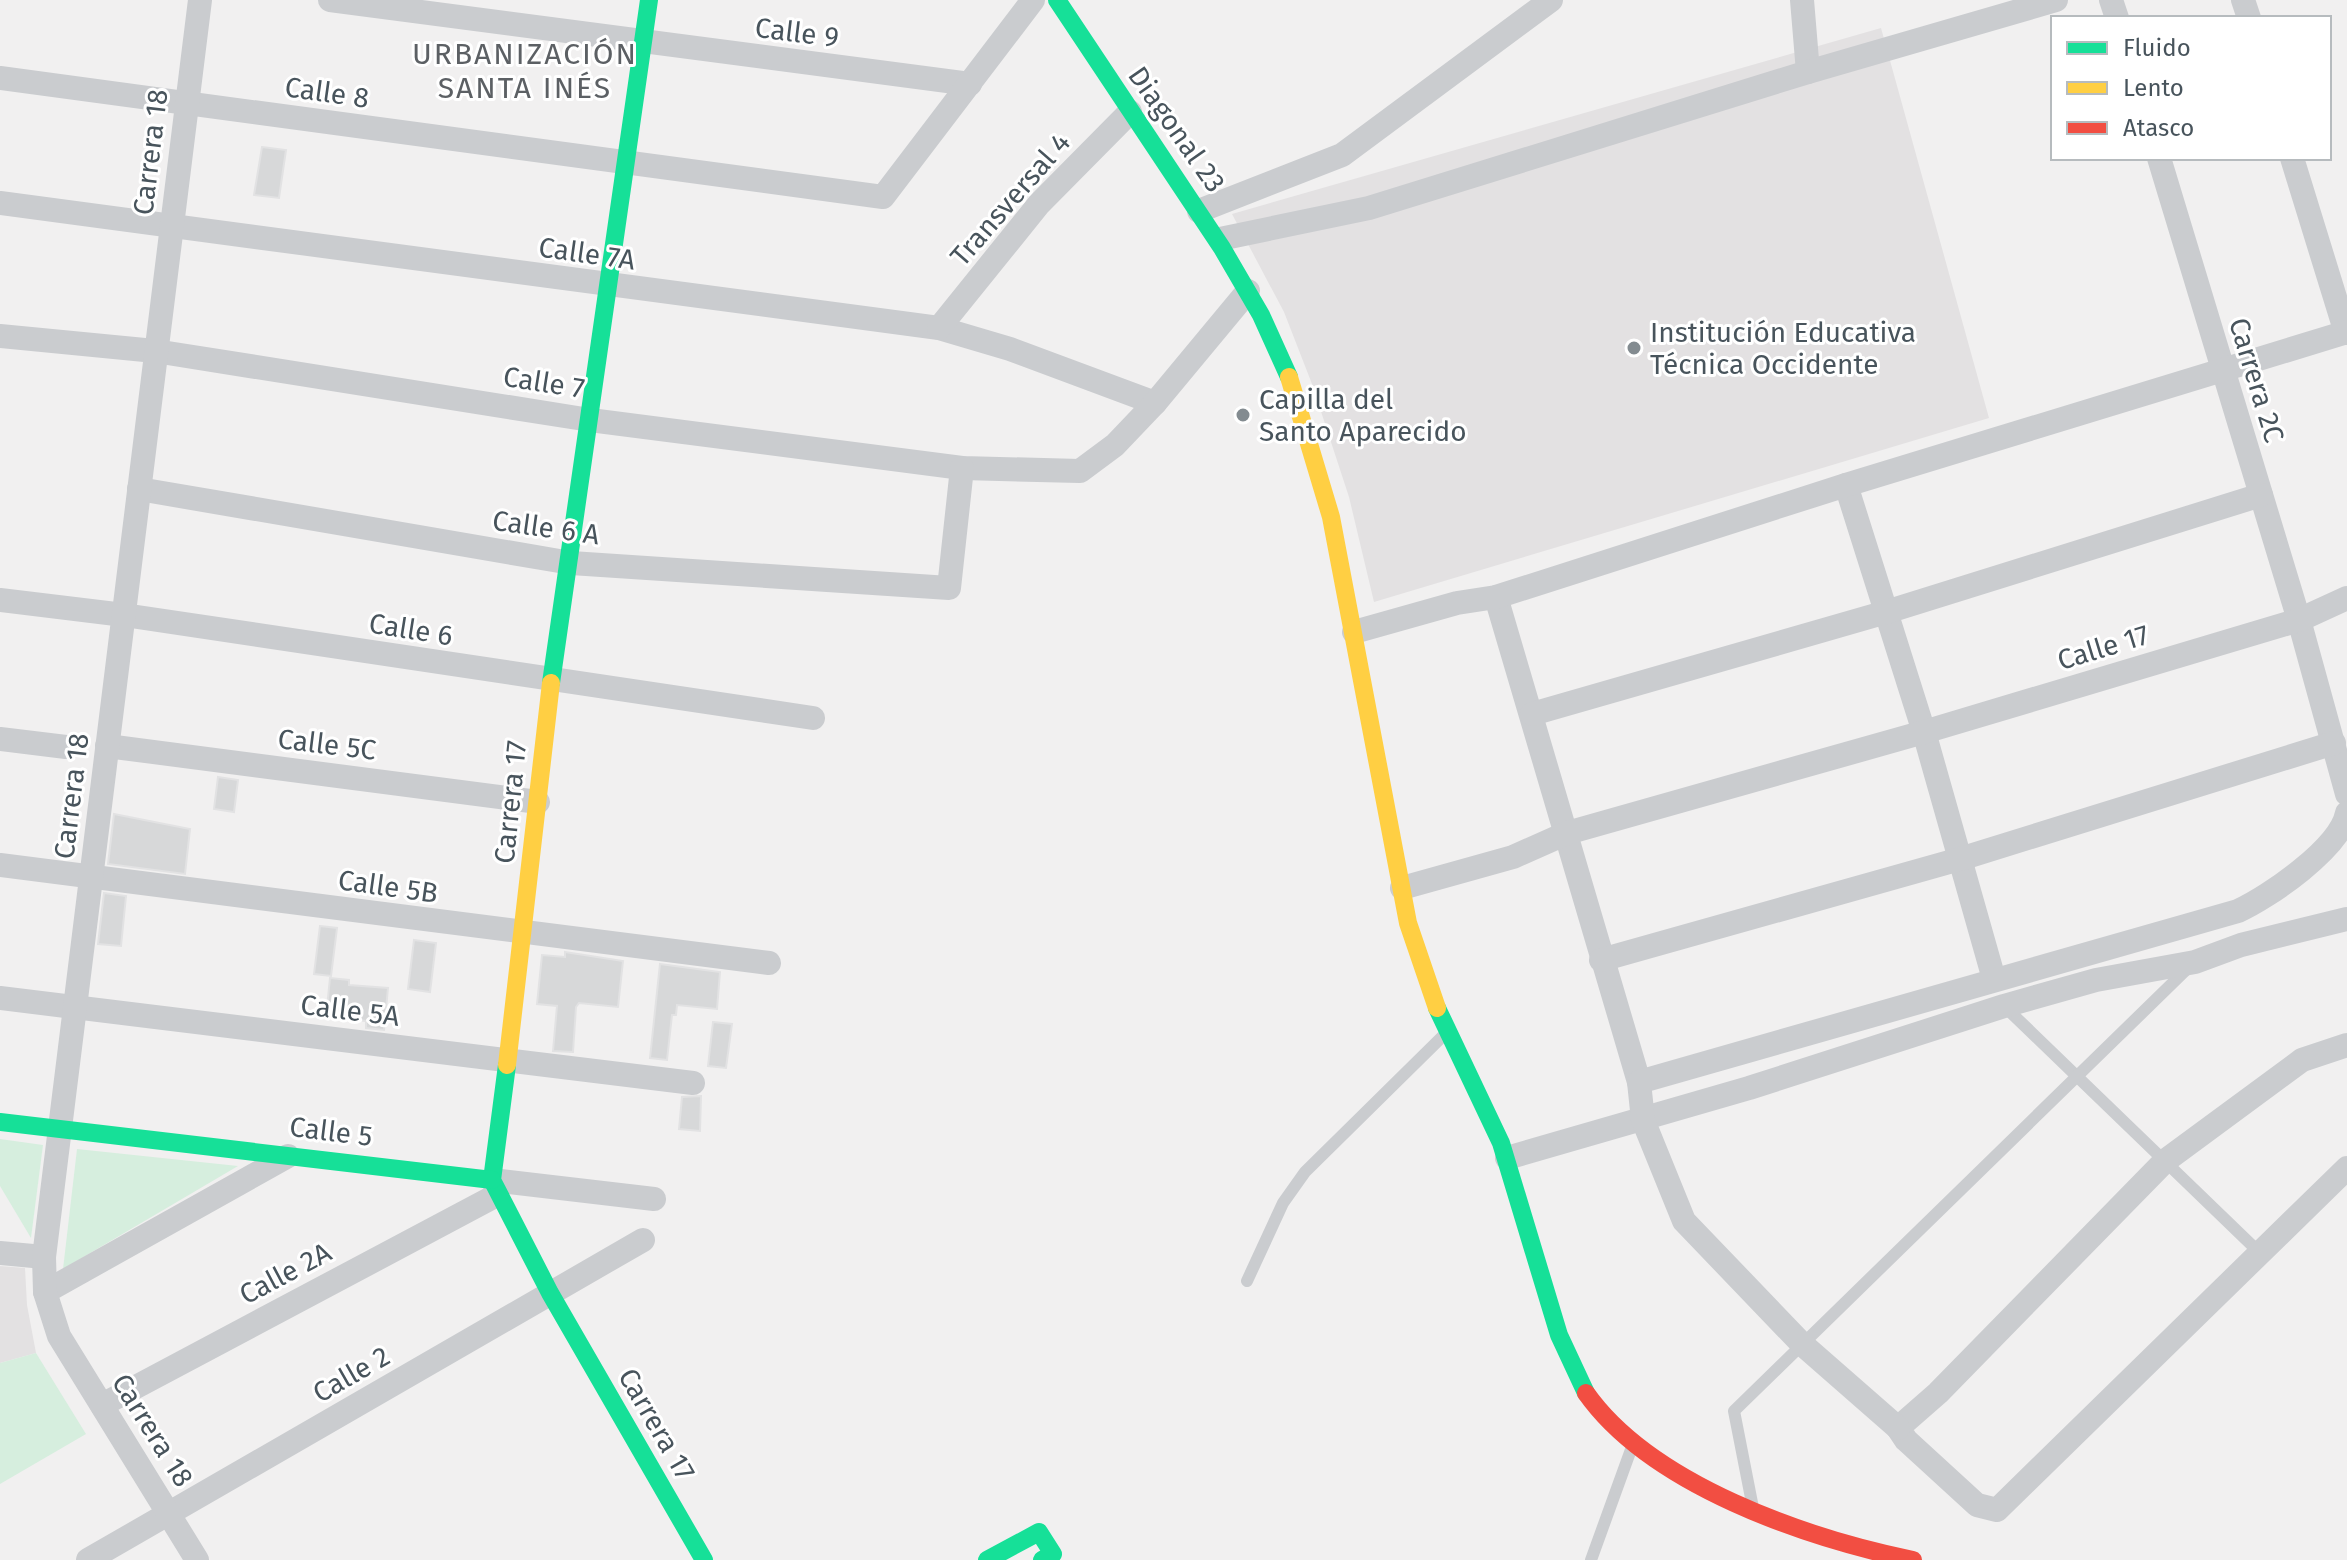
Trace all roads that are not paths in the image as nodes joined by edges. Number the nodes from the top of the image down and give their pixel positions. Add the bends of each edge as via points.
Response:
1 (200, 0) edge
2 (330, 0) edge
3 (649, 0) edge
4 (1033, 0) edge
5 (1057, 0) edge
6 (1551, 0) edge
7 (1802, 0) edge
8 (2056, 0) edge
9 (644, 42) junction
10 (1808, 72) junction
11 (0, 78) edge
12 (970, 84) junction
13 (186, 103) junction
14 (1130, 112) junction
15 (2160, 160) edge
16 (2293, 160) edge
17 (628, 163) junction
18 (0, 203) edge
19 (1199, 211) junction
20 (171, 224) junction
21 (1220, 239) junction
22 (609, 287) junction
23 (1248, 291) junction
24 (939, 328) junction
25 (2346, 332) edge
26 (0, 336) edge
27 (155, 351) junction
28 (2223, 370) junction
29 (1155, 403) junction
30 (590, 420) junction
31 (962, 468) junction
32 (1846, 485) junction
33 (139, 489) junction
34 (2261, 495) junction
35 (571, 563) junction
36 (1496, 597) junction
37 (2347, 598) edge
38 (0, 600) edge
39 (1883, 613) junction
40 (124, 615) junction
41 (2299, 620) junction
42 (1354, 632) junction
43 (551, 681) junction
44 (1532, 714) junction
45 (813, 718) dead end
46 (1924, 732) junction
47 (0, 739) edge
48 (2334, 743) junction
49 (107, 746) junction
50 (66, 747) dead end
51 (2347, 794) edge
52 (538, 802) junction
53 (2347, 813) edge
54 (1567, 833) junction
55 (1960, 859) junction
56 (0, 865) edge
57 (91, 876) junction
58 (1402, 888) junction
59 (2347, 919) edge
60 (524, 934) junction
61 (1601, 960) junction
62 (2195, 962) junction
63 (769, 963) dead end
64 (1994, 979) junction
65 (0, 998) edge
66 (73, 1006) junction
67 (2004, 1006) junction
68 (1449, 1030) junction
69 (2347, 1045) edge
70 (506, 1059) junction
71 (2077, 1076) junction
72 (1639, 1082) junction
73 (693, 1083) dead end
74 (1643, 1120) junction
75 (0, 1122) edge
76 (60, 1130) junction
77 (288, 1156) junction
78 (1507, 1158) junction
79 (2165, 1161) junction
80 (2347, 1168) edge
81 (494, 1187) junction
82 (654, 1199) dead end
83 (643, 1240) dead end
84 (0, 1253) edge
85 (2262, 1255) junction
86 (44, 1257) junction
87 (1247, 1281) dead end
88 (45, 1292) junction
89 (550, 1293) junction
90 (1802, 1344) junction
91 (102, 1405) junction
92 (1898, 1428) junction
93 (1634, 1441) junction
94 (1754, 1511) junction
95 (169, 1513) junction
96 (1047, 1557) edge
97 (88, 1560) edge
98 (197, 1560) edge
99 (704, 1560) edge
100 (987, 1560) edge
101 (1591, 1560) edge
102 (1913, 1560) edge

1 - 13 street, Carrera 18
2 - 9 street, Calle 9
3 - 9 street, Carrera 17
4 - 12 street
5 - 14 street, Diagonal 23
6 - 19 street via 1342,155
7 - 10 street
8 - 10 street
9 - 12 street, Calle 9
9 - 17 street, Carrera 17
10 - 21 street via 1369,208
11 - 13 street, Calle 8
12 - 17 street, Calle 8 via 883,197
13 - 17 street, Calle 8
13 - 20 street, Carrera 18
14 - 19 street, Diagonal 23
14 - 24 street, Transversal 4 via 1039,204
15 - 28 street, Carrera 2C
16 - 25 street
17 - 22 street, Carrera 17
18 - 20 street, Calle 7A
19 - 21 street, Diagonal 23
20 - 22 street, Calle 7A
20 - 27 street, Carrera 18
21 - 23 street, Diagonal 23
22 - 24 street, Calle 7A
22 - 30 street, Carrera 17
23 - 29 street
23 - 42 street, Diagonal 23 via 1292,384 1315,457
24 - 29 street, Calle 7A
25 - 28 street
26 - 27 street, Calle 7
27 - 30 street, Calle 7
27 - 33 street, Carrera 18
28 - 32 street
28 - 34 street, Carrera 2C
29 - 31 street, Calle 7 via 1115,445 1080,471
30 - 31 street, Calle 7
30 - 35 street, Carrera 17
31 - 35 street, Calle 6 A via 949,588
32 - 36 street
32 - 39 street
33 - 35 street, Calle 6 A
33 - 40 street, Carrera 18
34 - 39 street
34 - 41 street, Carrera 2C
35 - 43 street, Carrera 17
36 - 42 street
36 - 44 street
37 - 41 street, Calle 17
38 - 40 street, Calle 6
39 - 44 street
39 - 46 street
40 - 43 street, Calle 6
40 - 49 street, Carrera 18
41 - 46 street, Calle 17
41 - 48 street, Carrera 2C
42 - 58 street, Diagonal 23
43 - 45 street, Calle 6
43 - 52 street, Carrera 17
44 - 54 street
46 - 54 street, Calle 17
46 - 55 street
47 - 50 street
48 - 51 street, Carrera 2C
48 - 55 street
49 - 52 street, Calle 5C
49 - 57 street, Carrera 18
52 - 60 street, Carrera 17
53 - 64 street via 2345,824 2328,844 2266,898 2238,911
54 - 58 street, Calle 17 via 1513,857
54 - 61 street
55 - 61 street
55 - 64 street
56 - 57 street, Calle 5B
57 - 60 street, Calle 5B
57 - 66 street, Carrera 18
58 - 68 street, Diagonal 23 via 1427,985
59 - 62 street
60 - 63 street, Calle 5B
60 - 70 street, Carrera 17
61 - 72 street
62 - 67 street via 2096,980
62 - 71 lane
64 - 72 street
65 - 66 street, Calle 5A
66 - 70 street, Calle 5A
66 - 76 street, Carrera 18
67 - 71 lane
67 - 74 street
68 - 78 street, Diagonal 23
68 - 87 lane via 1305,1172 1283,1203
69 - 79 street via 2302,1060
70 - 73 street, Calle 5A
70 - 81 street, Carrera 17
71 - 79 lane
71 - 90 lane
72 - 74 street
74 - 78 street
74 - 90 street via 1684,1221
75 - 76 street, Calle 5
76 - 77 street, Calle 5
76 - 86 street, Carrera 18
77 - 81 street, Calle 5
77 - 88 street
78 - 93 street, Diagonal 23 via 1577,1380 1609,1423
79 - 85 lane
79 - 92 street
80 - 85 street
81 - 82 street, Calle 5
81 - 89 street, Carrera 17
81 - 91 street, Calle 2A
83 - 89 street, Calle 2
84 - 86 street
85 - 92 street via 1997,1510 1977,1505
86 - 88 street, Carrera 18
88 - 91 street, Carrera 18 via 59,1336
89 - 95 street, Calle 2
89 - 99 street, Carrera 17
90 - 92 street
90 - 94 lane via 1734,1411
91 - 95 street, Carrera 18
93 - 94 street, Diagonal 23 via 1665,1465
93 - 101 lane
94 - 102 street, Diagonal 23 via 1828,1540
95 - 97 street, Calle 2
95 - 98 street, Carrera 18
96 - 100 street via 1039,1532

